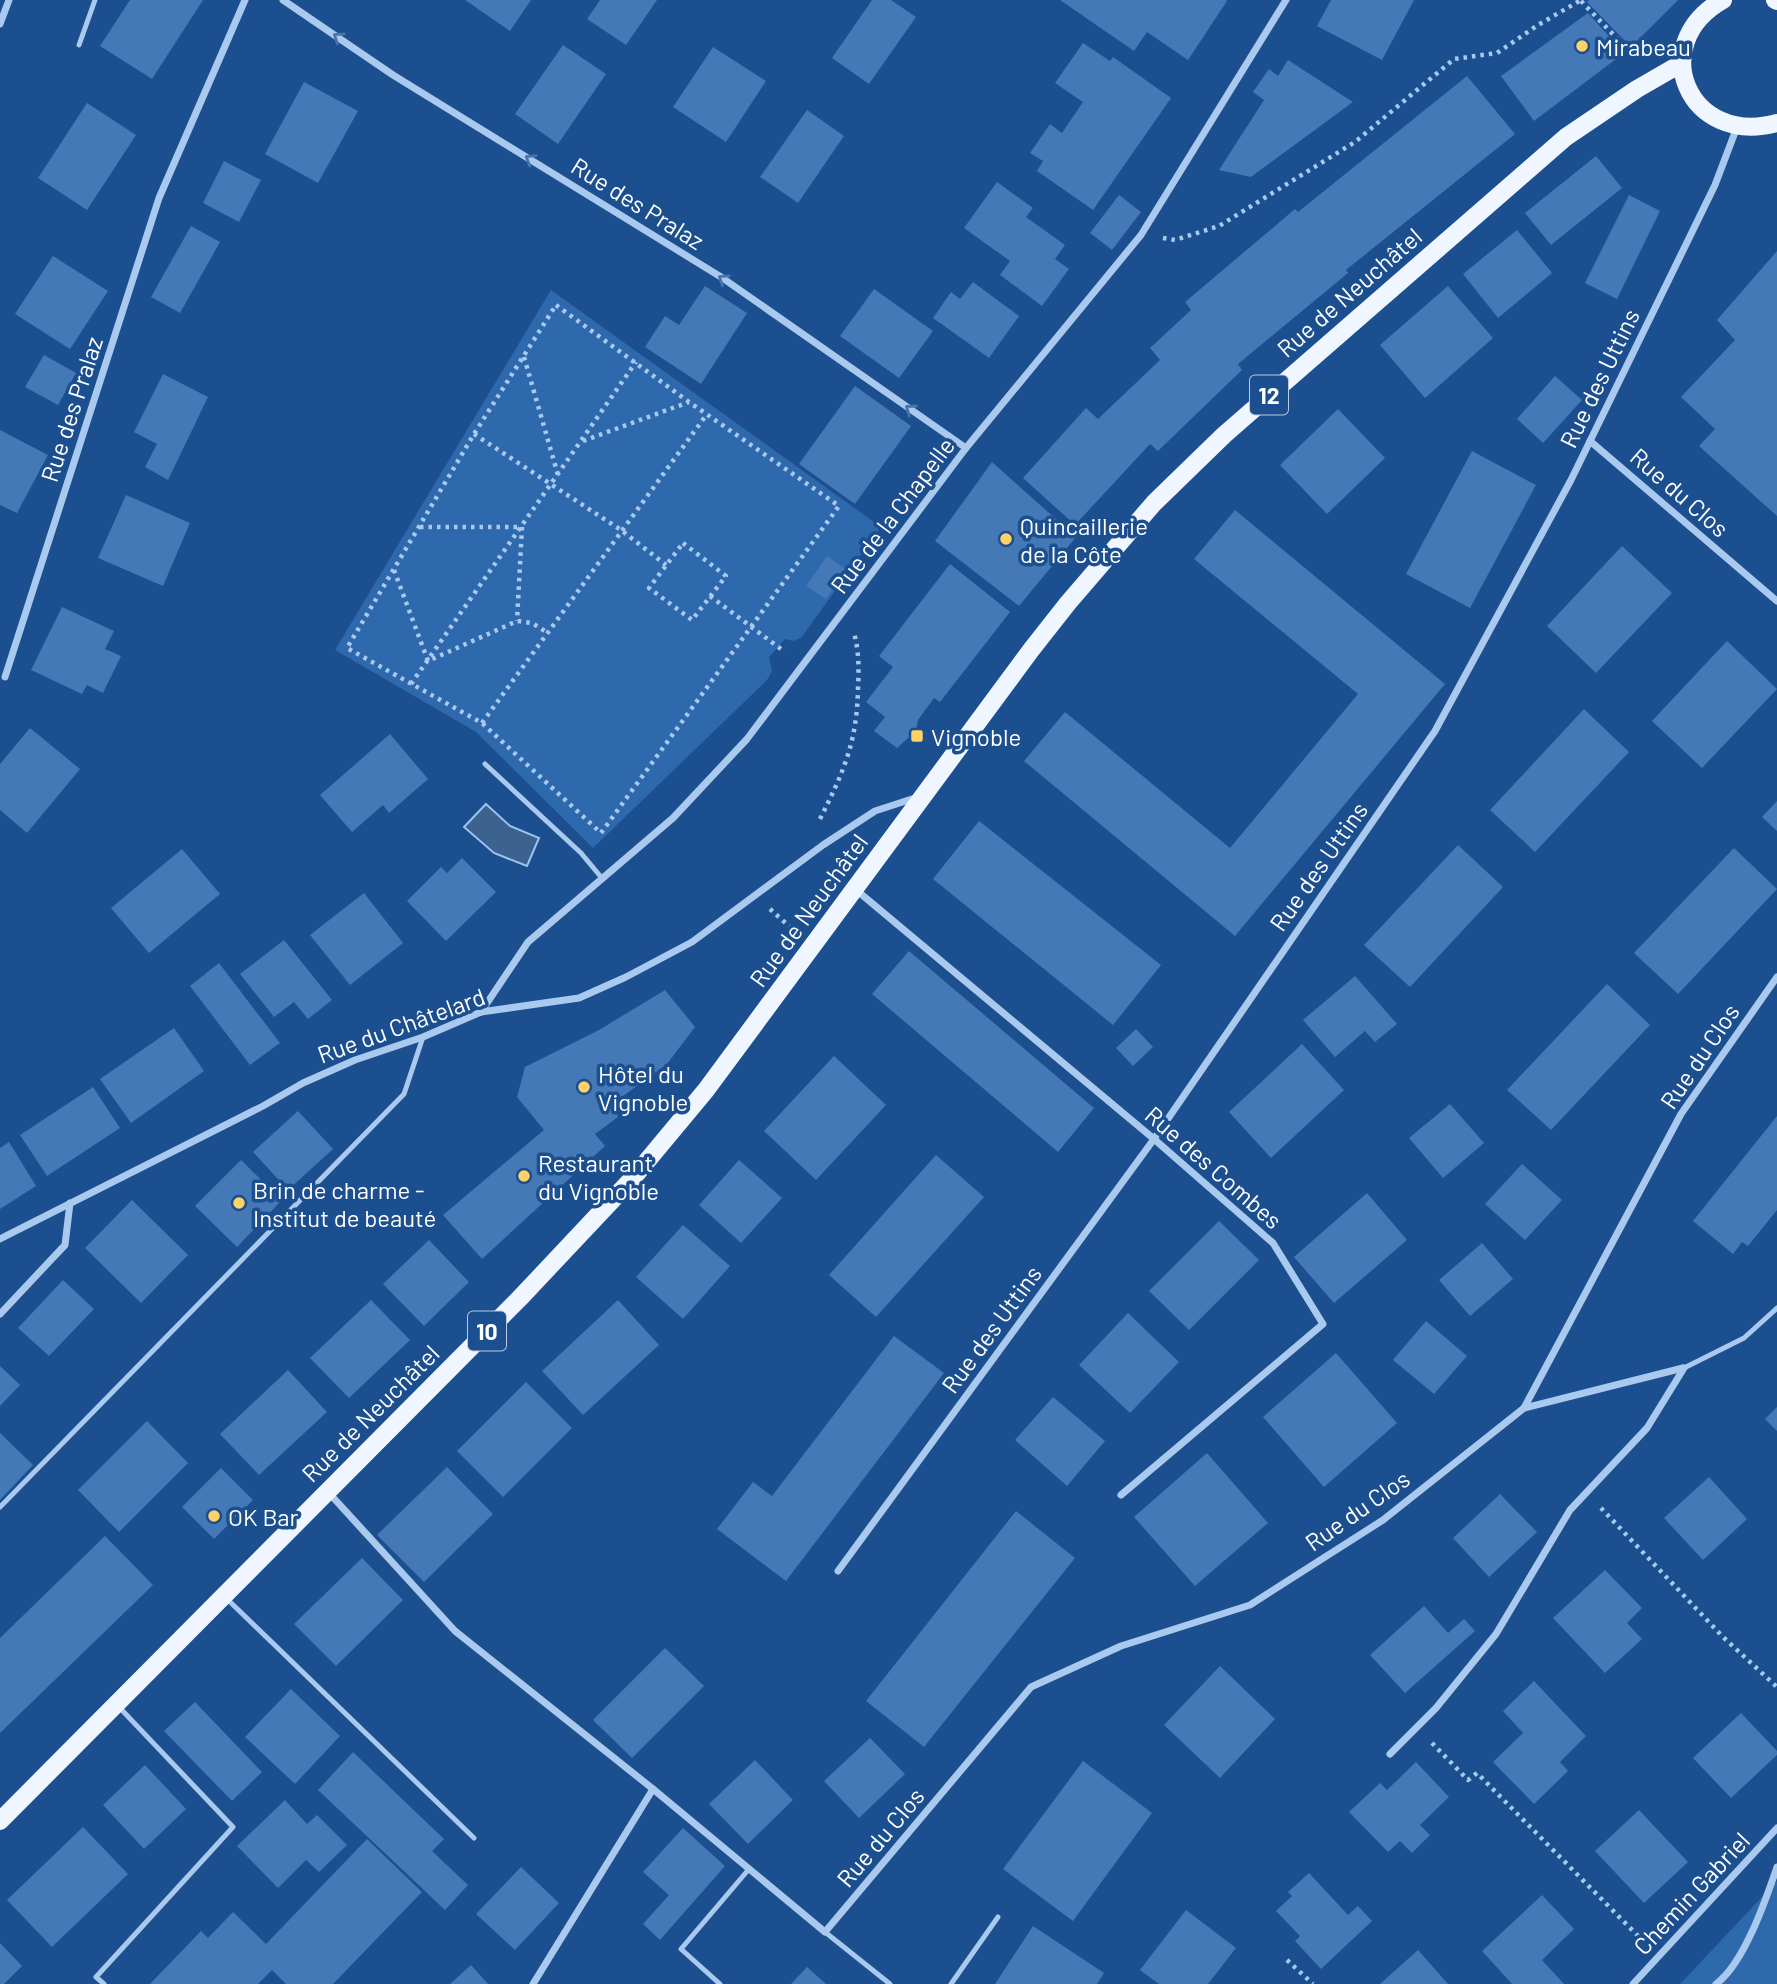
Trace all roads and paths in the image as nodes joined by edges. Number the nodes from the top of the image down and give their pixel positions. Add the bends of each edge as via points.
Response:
1 (9, 0) edge
2 (95, 0) edge
3 (245, 0) edge
4 (283, 0) edge
5 (1286, 0) edge
6 (1581, 0) edge
7 (1723, 0) edge
8 (0, 24) edge
9 (79, 45) dead end
10 (1630, 52) dead end
11 (1682, 63) junction
12 (1777, 123) edge
13 (1737, 127) junction
14 (1141, 235) junction
15 (524, 356) junction
16 (636, 362) junction
17 (689, 402) junction
18 (707, 414) junction
19 (474, 434) junction
20 (1590, 440) junction
21 (582, 442) junction
22 (966, 448) junction
23 (558, 475) junction
24 (551, 485) junction
25 (419, 527) junction
26 (522, 527) junction
27 (621, 530) junction
28 (666, 565) junction
29 (394, 569) junction
30 (710, 596) junction
31 (1777, 601) edge
32 (846, 608) junction
33 (517, 621) junction
34 (752, 628) junction
35 (548, 633) junction
36 (428, 661) junction
37 (804, 664) junction
38 (5, 677) dead end
39 (411, 684) junction
40 (482, 723) junction
41 (485, 764) dead end
42 (922, 796) junction
43 (822, 845) junction
44 (601, 877) junction
45 (854, 889) junction
46 (776, 916) dead end
47 (790, 927) dead end
48 (1777, 977) edge
49 (481, 1012) junction
50 (423, 1037) junction
51 (1154, 1139) junction
52 (70, 1203) junction
53 (0, 1239) edge
54 (1777, 1308) edge
55 (0, 1314) edge
56 (1684, 1368) junction
57 (1524, 1408) junction
58 (327, 1491) junction
59 (1587, 1492) junction
60 (1121, 1495) dead end
61 (0, 1507) edge
62 (838, 1571) dead end
63 (223, 1595) junction
64 (1777, 1687) edge
65 (116, 1704) junction
66 (1416, 1727) junction
67 (1390, 1754) dead end
68 (653, 1788) junction
69 (0, 1821) edge
70 (1777, 1828) edge
71 (474, 1838) dead end
72 (1777, 1867) edge
73 (750, 1869) junction
74 (998, 1917) dead end
75 (825, 1932) junction
76 (1658, 1956) junction
77 (1287, 1960) dead end
78 (104, 1984) edge
79 (533, 1984) edge
80 (720, 1984) edge
81 (890, 1984) edge
82 (951, 1984) edge
83 (1313, 1984) edge
84 (1633, 1984) edge
85 (1716, 1984) edge

1 - 8 street
2 - 9 lane
3 - 38 street, Rue des Pralaz via 159,198
22 -> 4 street, Rue des Pralaz via 721,277 393,75
5 - 14 street, Rue de la Chapelle
6 - 10 path
6 - 14 path via 1497,53 1454,59 1355,142 1219,226 1175,240
7 - 11 main road via 1694,24
11 - 13 main road via 1686,85 1698,105 1716,120
11 - 42 main road, Rue de Neuchâtel / 12 via 1566,136 1204,454 1068,603
12 - 13 main road
13 - 20 street, Rue des Uttins via 1715,185
14 - 22 street, Rue de la Chapelle
15 - 16 path via 556,305
15 - 19 path
15 - 23 path
16 - 17 path
16 - 21 path
17 - 18 path
17 - 21 path
18 - 27 path
18 - 34 path via 839,506
19 - 24 path
19 - 25 path
20 - 31 street, Rue du Clos
20 - 51 street, Rue des Uttins via 1435,731
21 - 23 path
22 - 32 street, Rue de la Chapelle
23 - 24 path
24 - 26 path
24 - 27 path
25 - 26 path
25 - 29 path
26 - 33 path
26 - 36 path
27 - 28 path
27 - 35 path
28 - 30 path via 683,543 726,576
28 - 30 path via 649,588 692,620
29 - 36 path
29 - 39 path via 347,648
30 - 34 path
32 - 37 street, Rue de la Chapelle
32 - 43 path via 858,647 857,718 850,755 814,831
33 - 35 path via 532,623
33 - 36 path
34 - 37 path
34 - 40 path via 601,832
35 - 40 path
36 - 39 path
37 - 44 street, Rue de la Chapelle via 747,739 673,818
39 - 40 path
41 - 44 lane
42 - 43 street, Rue du Châtelard via 875,811
42 - 45 main road, Rue de Neuchâtel / 10
43 - 49 street, Rue du Châtelard via 692,942 626,977 579,998
44 - 49 street, Rue de la Chapelle via 528,942
45 - 51 street, Rue des Combes
45 - 58 main road, Rue de Neuchâtel / 10 via 706,1090 632,1179
46 - 47 path
48 - 57 street, Rue du Clos via 1681,1114
49 - 50 street, Rue du Châtelard
50 - 52 street, Rue du Châtelard via 303,1083
50 - 61 lane via 404,1094
51 - 60 street, Rue des Combes via 1273,1243 1323,1324
51 - 62 street, Rue des Uttins
52 - 53 street, Rue du Châtelard
52 - 55 street via 65,1245
54 - 56 lane via 1744,1338
56 - 57 street
56 - 59 street via 1647,1428
57 - 75 street, Rue du Clos via 1383,1520 1250,1605 1121,1646 1031,1687
58 - 63 main road, Rue de Neuchâtel / 10
58 - 68 street via 455,1631
59 - 64 path via 1723,1637
59 - 66 street via 1570,1510 1496,1634
63 - 65 main road, Rue de Neuchâtel / 10
63 - 71 lane
65 - 69 main road, Rue de Neuchâtel / 10
65 - 78 lane via 233,1826 96,1977
66 - 67 street
66 - 76 path via 1468,1780 1477,1773
68 - 73 street
68 - 79 street
70 - 76 street, Chemin Gabriel
72 - 85 street via 1762,1912 1727,1976
73 - 75 street
73 - 80 lane via 681,1949
74 - 82 lane
75 - 81 lane
76 - 84 street, Chemin Gabriel
77 - 83 path

